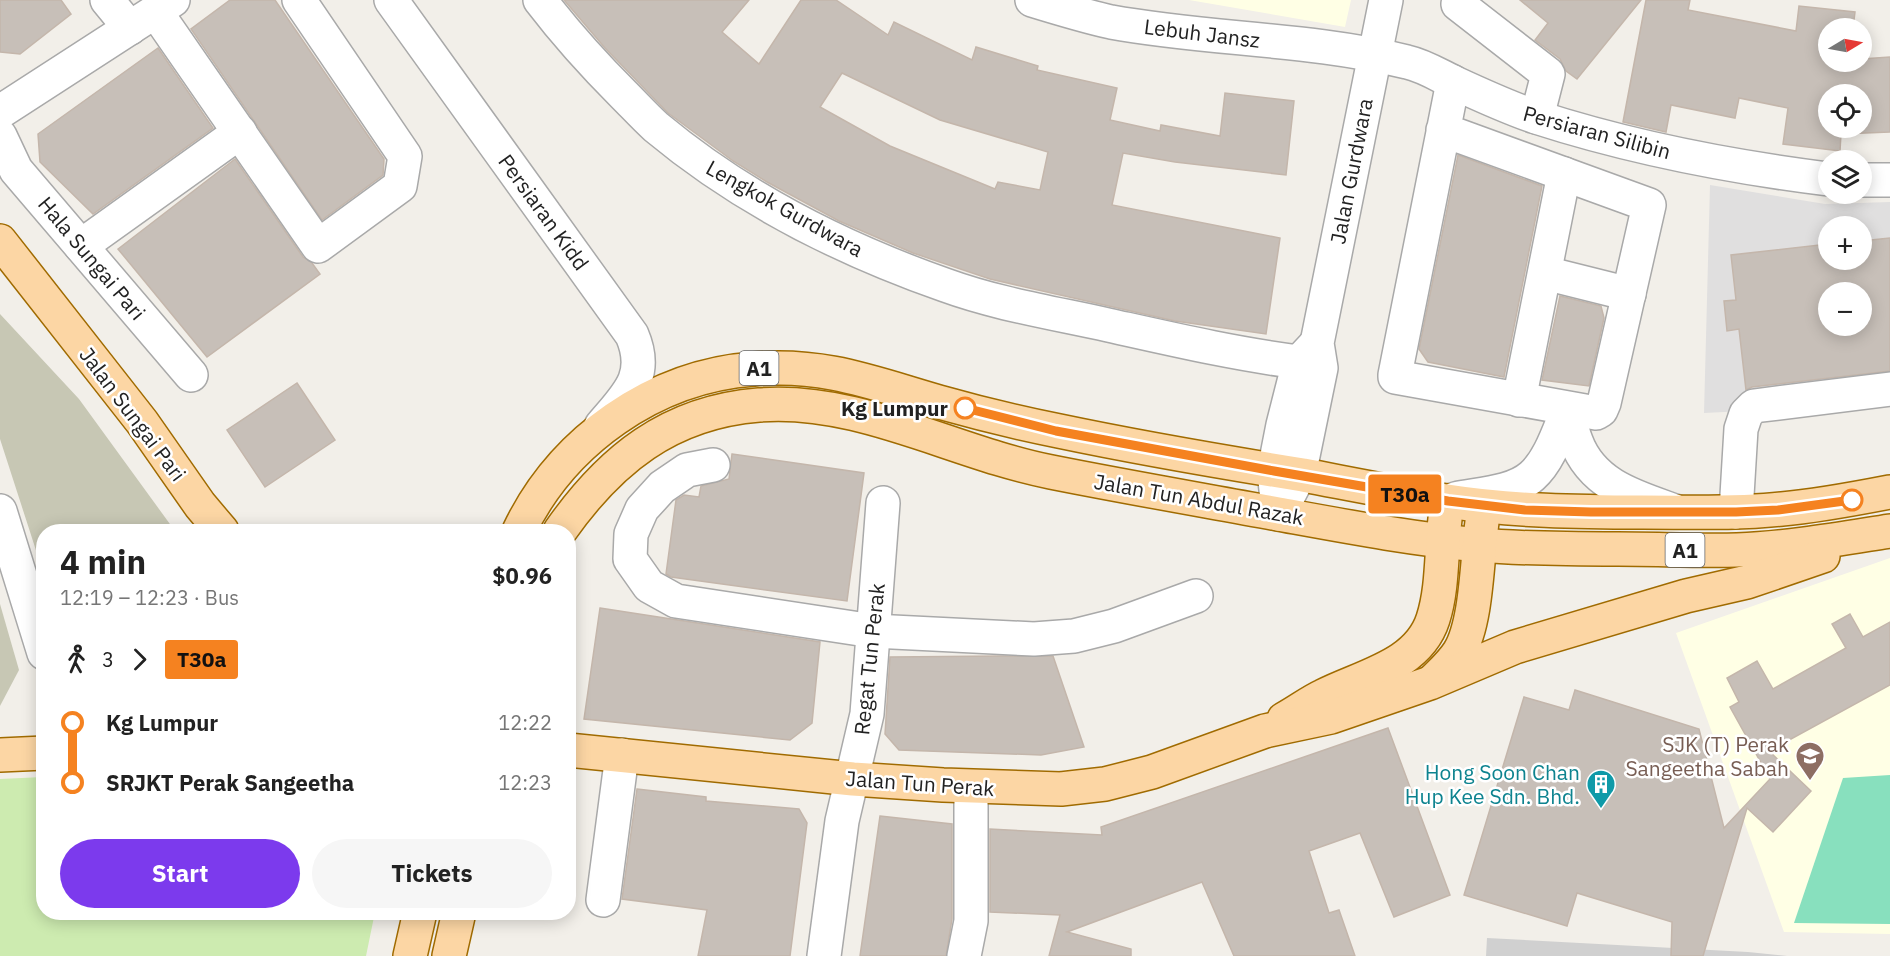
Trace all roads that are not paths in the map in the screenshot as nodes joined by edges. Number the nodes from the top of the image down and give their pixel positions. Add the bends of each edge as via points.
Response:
1 (107, 0) edge
2 (299, 0) edge
3 (391, 0) edge
4 (540, 0) edge
5 (1032, 0) edge
6 (1386, 0) edge
7 (1458, 4) dead end
8 (153, 13) edge
9 (1375, 55) junction
10 (1453, 82) junction
11 (0, 112) edge
12 (1537, 117) junction
13 (1443, 130) junction
14 (240, 132) junction
15 (0, 136) edge
16 (1564, 174) junction
17 (1818, 178) edge
18 (1872, 180) edge
19 (1890, 180) edge
20 (0, 241) edge
21 (81, 246) junction
22 (0, 259) edge
23 (1545, 273) junction
24 (1629, 294) junction
25 (44, 298) junction
26 (1308, 352) junction
27 (191, 375) dead end
28 (1890, 389) edge
29 (1519, 400) junction
30 (1568, 409) junction
31 (598, 430) junction
32 (713, 465) dead end
33 (1287, 473) junction
34 (1890, 492) edge
35 (1448, 501) junction
36 (883, 503) dead end
37 (200, 505) junction
38 (1484, 505) junction
39 (0, 511) edge
40 (1677, 512) junction
41 (1736, 512) junction
42 (1279, 514) junction
43 (216, 524) edge
44 (226, 524) edge
45 (523, 524) edge
46 (565, 524) edge
47 (1890, 533) edge
48 (1442, 540) junction
49 (1479, 545) junction
50 (1196, 596) dead end
51 (36, 627) edge
52 (873, 631) junction
53 (1430, 683) junction
54 (1265, 731) junction
55 (576, 751) edge
56 (36, 753) edge
57 (0, 755) edge
58 (622, 755) junction
59 (853, 779) junction
60 (971, 787) junction
61 (603, 900) dead end
62 (418, 920) edge
63 (457, 920) edge
64 (410, 956) edge
65 (449, 956) edge
66 (824, 956) edge
67 (964, 956) edge

1 - 8 street
2 - 14 street via 405,156 400,186 318,246
3 - 31 street, Persiaran Kidd via 633,335 640,361 635,380
4 - 26 street, Lengkok Gurdwara via 566,34 655,126 701,162 824,235 947,286 1005,301 1158,336
5 - 9 street, Lebuh Jansz via 1110,21
6 - 9 street, Jalan Gurdwara
7 - 12 street via 1548,74
8 - 11 street
8 - 14 street
9 - 10 street, Persiaran Silibin via 1409,62
9 - 26 street, Jalan Gurdwara
10 - 12 street, Persiaran Silibin
10 - 13 street
12 - 17 street, Persiaran Silibin via 1678,154
13 - 16 street
13 - 29 street via 1395,376
14 - 21 street
15 - 21 street, Hala Sungai Pari via 16,170
16 - 23 street
16 - 24 street via 1649,205
18 - 19 street
20 - 25 main road, Jalan Sungai Pari
21 - 27 street, Hala Sungai Pari
22 - 25 main road, Jalan Sungai Pari
23 - 24 street
23 - 29 street
24 - 30 street via 1601,410 1591,413
25 - 37 main road, Jalan Sungai Pari via 142,422
26 - 33 street, Jalan Gurdwara via 1283,425
28 - 41 street via 1754,406 1746,414 1741,429
29 - 30 street
30 - 35 street via 1533,475 1519,484
30 - 40 street via 1576,441 1601,479
31 - 33 main road, Jalan Tun Abdul Razak / A1 via 636,404 676,386 717,374 795,367 838,372 1056,431
31 - 45 main road, Jalan Tun Abdul Razak / A1 via 544,488
32 - 52 street via 687,470 662,487 642,509 631,534 630,559 649,586 676,601
33 - 35 main road, Jalan Tun Abdul Razak / A1
33 - 42 street, Jalan Gurdwara
34 - 41 main road, Jalan Tun Abdul Razak / A1 via 1820,505
35 - 38 main road, Jalan Tun Abdul Razak / A1
35 - 48 main road, Jalan Tun Perak
36 - 52 street, Regat Tun Perak
37 - 43 main road, Jalan Sungai Pari
37 - 44 main road
38 - 40 main road, Jalan Tun Abdul Razak / A1 via 1525,510
38 - 49 main road, Jalan Tun Perak
39 - 51 street
40 - 41 main road, Jalan Tun Abdul Razak / A1
42 - 46 main road, Jalan Tun Abdul Razak / A1 via 1046,471 837,409 758,405 713,412 677,425 640,446 609,471
42 - 48 main road, Jalan Tun Abdul Razak / A1
47 - 49 main road, Jalan Tun Abdul Razak / A1 via 1736,550
47 - 53 main road via 1747,582 1526,644
48 - 49 main road, Jalan Tun Abdul Razak / A1
48 - 54 main road, Jalan Tun Perak via 1433,619 1412,651 1397,662 1323,696
49 - 53 main road, Jalan Tun Perak via 1468,631 1455,658
50 - 52 street via 1074,636 1034,639
52 - 59 street, Regat Tun Perak via 867,714
53 - 54 main road, Jalan Tun Perak via 1331,717
54 - 60 main road, Jalan Tun Perak via 1152,772 1105,784 1061,789
55 - 58 main road, Jalan Tun Perak
56 - 57 main road
58 - 59 main road, Jalan Tun Perak
58 - 61 street
59 - 60 main road, Jalan Tun Perak
59 - 66 street, Regat Tun Perak via 842,821
60 - 67 street via 971,921
62 - 64 main road
63 - 65 main road

